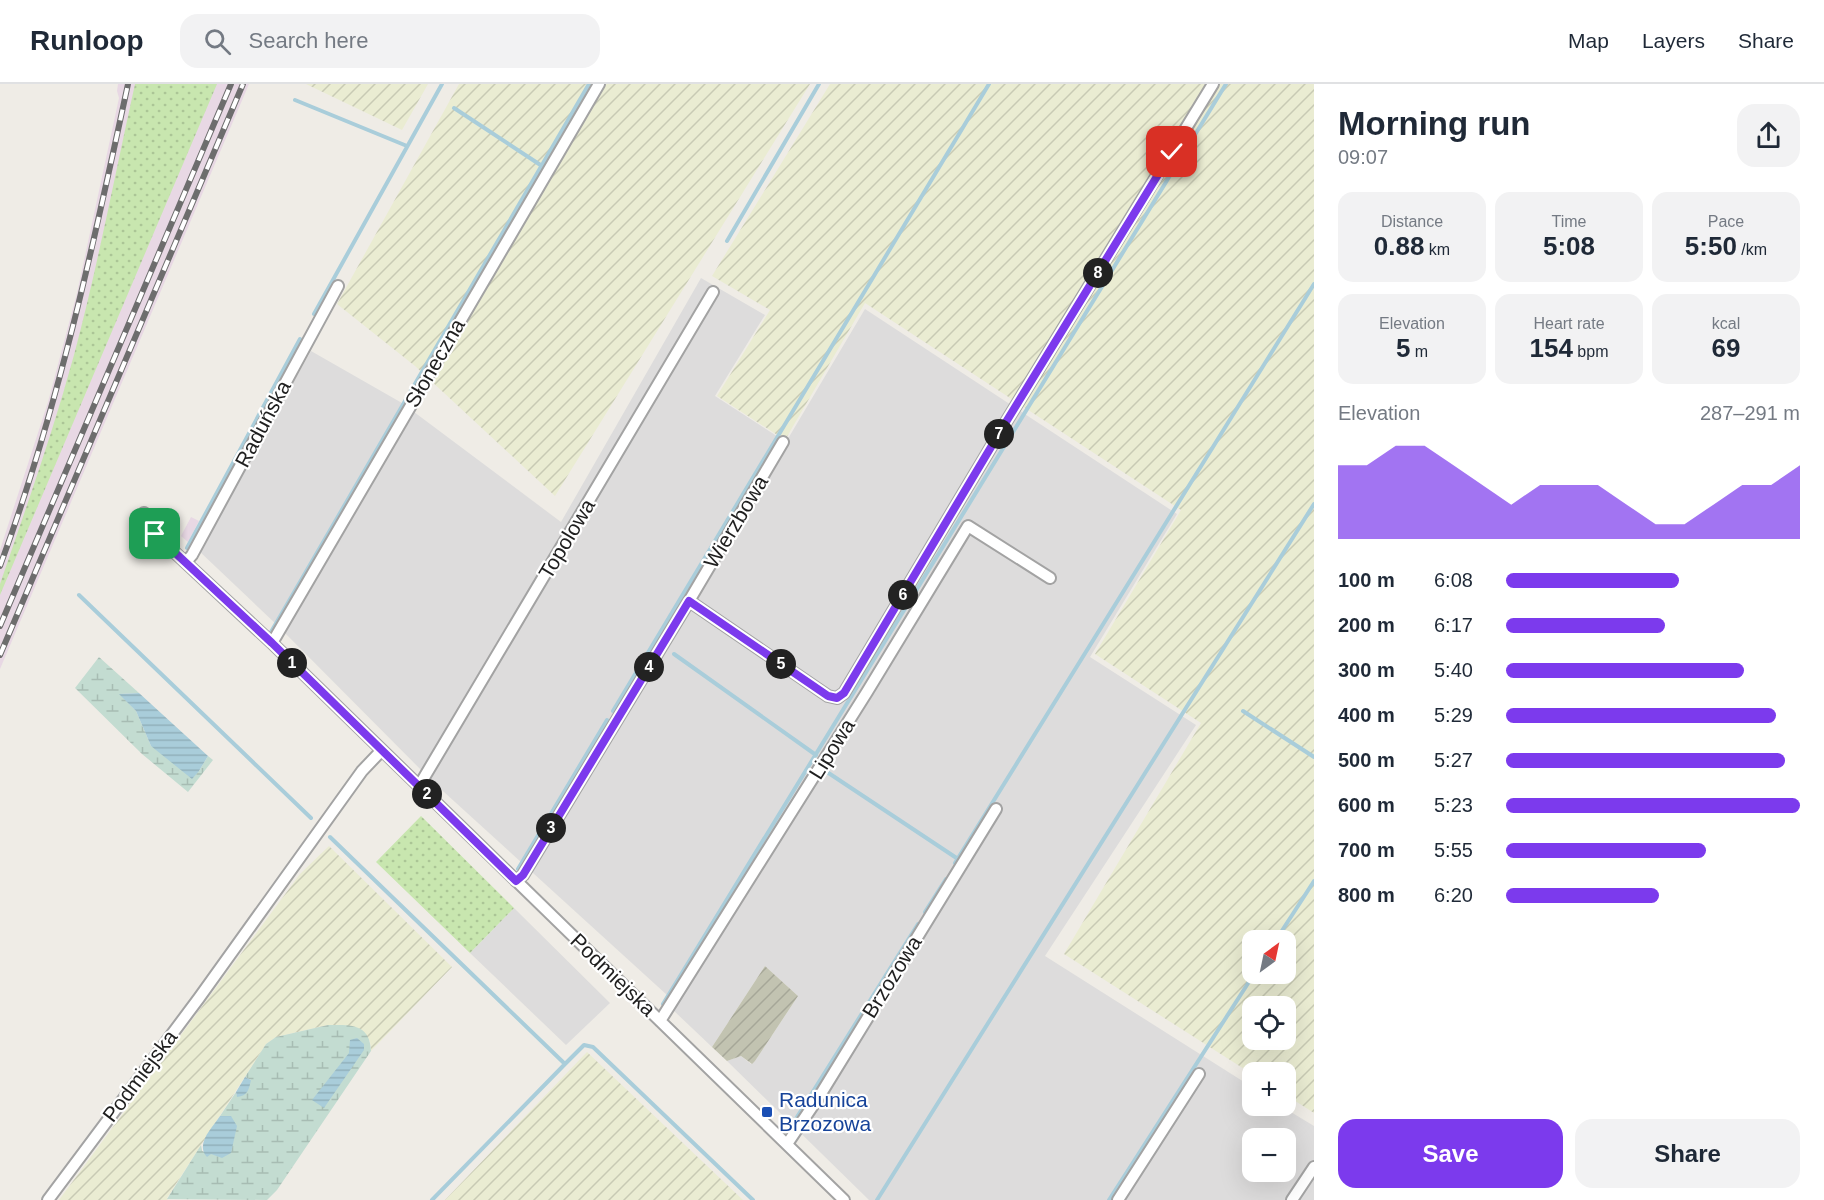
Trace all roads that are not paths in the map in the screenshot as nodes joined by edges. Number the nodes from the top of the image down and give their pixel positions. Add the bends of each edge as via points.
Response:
1 (600, 84) edge
2 (1213, 84) edge
3 (338, 286) dead end
4 (713, 292) dead end
5 (783, 442) dead end
6 (144, 513) dead end
7 (186, 562) junction
8 (1050, 578) dead end
9 (689, 601) junction
10 (272, 643) junction
11 (382, 750) junction
12 (419, 786) junction
13 (996, 809) dead end
14 (516, 881) junction
15 (660, 1021) junction
16 (1199, 1074) dead end
17 (787, 1144) junction
18 (1314, 1167) edge
19 (48, 1200) edge
20 (844, 1200) edge
21 (1118, 1200) edge
22 (1292, 1200) edge

1 - 10 street, Słoneczna
2 - 9 street via 844,693 837,698 828,696
3 - 7 street, Raduńska
4 - 12 street, Topolowa
5 - 9 street, Wierzbowa
6 - 7 street, Podmiejska via 155,534
7 - 10 street, Podmiejska
8 - 15 street, Lipowa via 968,526
9 - 14 street, Wierzbowa
10 - 11 street, Podmiejska
11 - 12 street, Podmiejska
11 - 19 street, Podmiejska via 362,771
12 - 14 street, Podmiejska
13 - 17 street, Brzozowa
14 - 15 street, Podmiejska
15 - 17 street, Podmiejska
16 - 21 street
17 - 20 street, Podmiejska
18 - 22 street

